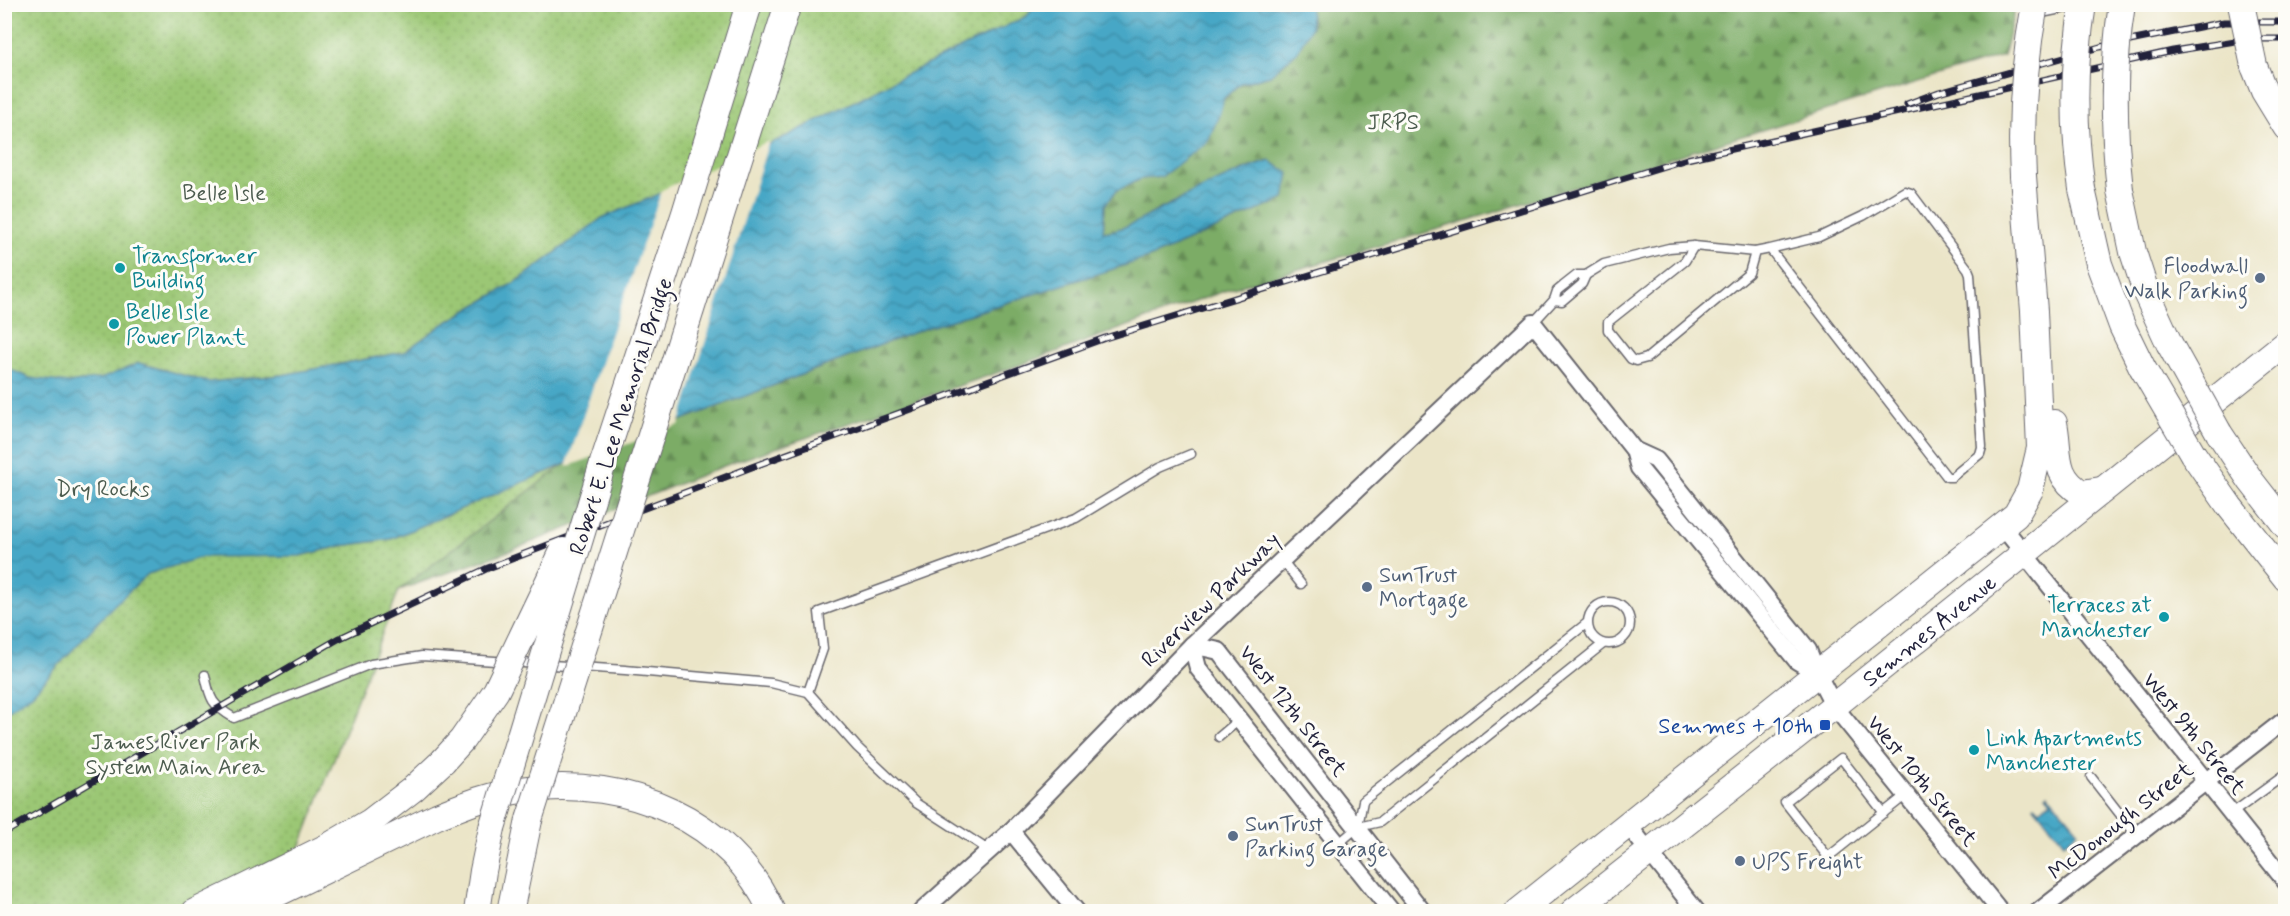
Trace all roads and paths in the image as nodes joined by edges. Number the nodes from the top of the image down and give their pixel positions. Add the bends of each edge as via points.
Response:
1 (749, 4) edge
2 (788, 4) edge
3 (2082, 4) edge
4 (2122, 4) edge
5 (2241, 4) edge
6 (2028, 11) edge
7 (2286, 127) edge
8 (1694, 246) junction
9 (1770, 249) junction
10 (1755, 252) junction
11 (1533, 323) junction
12 (2284, 345) edge
13 (2036, 347) junction
14 (1191, 454) dead end
15 (603, 463) junction
16 (2101, 490) junction
17 (2286, 526) edge
18 (2003, 527) junction
19 (2024, 553) junction
20 (1282, 560) junction
21 (2286, 578) edge
22 (1301, 584) dead end
23 (1587, 623) junction
24 (1603, 644) junction
25 (1192, 645) junction
26 (1817, 673) junction
27 (205, 675) dead end
28 (808, 692) junction
29 (1834, 706) junction
30 (2286, 719) edge
31 (1239, 720) junction
32 (1219, 737) dead end
33 (2286, 774) edge
34 (2091, 777) dead end
35 (2205, 781) junction
36 (1906, 795) junction
37 (1884, 813) junction
38 (2231, 814) junction
39 (529, 820) junction
40 (1627, 824) junction
41 (1358, 827) junction
42 (1011, 831) junction
43 (2137, 836) junction
44 (1338, 844) junction
45 (1648, 850) junction
46 (990, 851) junction
47 (2286, 882) edge
48 (195, 912) edge
49 (239, 912) edge
50 (477, 912) edge
51 (510, 912) edge
52 (529, 912) edge
53 (772, 912) edge
54 (921, 912) edge
55 (1077, 912) edge
56 (1392, 912) edge
57 (1423, 912) edge
58 (1518, 912) edge
59 (1573, 912) edge
60 (1697, 912) edge
61 (2001, 912) edge
62 (2038, 912) edge

1 - 15 main road, Robert E. Lee Memorial Bridge
2 - 39 main road, Robert E. Lee Memorial Bridge, bridge
3 - 6 lane
3 - 21 main road, bridge via 2075,90 2077,156 2099,264 2122,326 2193,454
4 - 17 main road, bridge via 2113,93 2120,190 2133,252 2169,343 2219,433
5 - 7 main road, bridge via 2254,66
6 - 13 main road, bridge via 2020,129
8 - 10 lane
8 - 10 lane via 1685,261 1608,322 1608,330 1631,359 1647,358 1749,273
8 - 11 lane via 1641,254 1577,275 1557,291
9 - 9 lane via 1947,477 1980,454 1970,274 1911,193 1905,191 1819,237
9 - 10 lane
11 - 20 street, Riverview Parkway
11 - 26 street, West 10th Street via 1634,450 1656,460 1808,650
12 - 16 main road, Semmes Avenue
13 - 16 main road via 2055,428 2060,469 2082,493
13 - 18 main road, Semmes Avenue via 2038,463 2022,505
14 - 28 lane via 1160,467 1076,518 819,612 823,649
15 - 48 main road, bridge via 496,691 443,761 370,822
15 - 50 main road, Robert E. Lee Memorial Bridge, bridge via 492,828
16 - 19 main road, Semmes Avenue
18 - 19 street, West 9th Street
18 - 26 main road, Semmes Avenue
19 - 29 main road, Semmes Avenue
19 - 35 street, West 9th Street
20 - 22 lane
20 - 25 street, Riverview Parkway
23 - 24 lane via 1593,638
23 - 24 lane via 1591,611 1603,603 1616,603 1627,611 1631,625 1626,637 1613,645
23 - 41 lane via 1363,801
24 - 41 lane via 1380,822
25 - 31 street via 1198,668
25 - 41 street, West 12th Street via 1219,651
25 - 42 street, Riverview Parkway
26 - 29 street, West 10th Street
26 - 40 main road, Semmes Avenue
27 - 28 lane via 210,698 218,709 234,718 370,664 422,656 771,683
28 - 46 lane via 857,747 916,803
29 - 36 street, West 10th Street
29 - 45 main road, Semmes Avenue
30 - 35 street, McDonough Street
31 - 32 lane
31 - 44 street
33 - 38 lane
34 - 43 lane
35 - 38 street, West 9th Street
35 - 43 street, McDonough Street
36 - 37 lane
36 - 61 street, West 10th Street
37 - 37 lane via 1828,857 1785,802 1841,758
38 - 47 street, West 9th Street
39 - 51 main road
39 - 52 main road
40 - 45 street
40 - 58 main road, Semmes Avenue
41 - 44 lane
41 - 57 street, West 12th Street
42 - 46 street, Riverview Parkway
42 - 55 street
43 - 62 street, McDonough Street
44 - 56 street
45 - 59 main road, Semmes Avenue
45 - 60 street
46 - 54 street, Riverview Parkway
49 - 53 main road via 448,812 497,794 566,786 633,795 692,822 731,854 756,884

